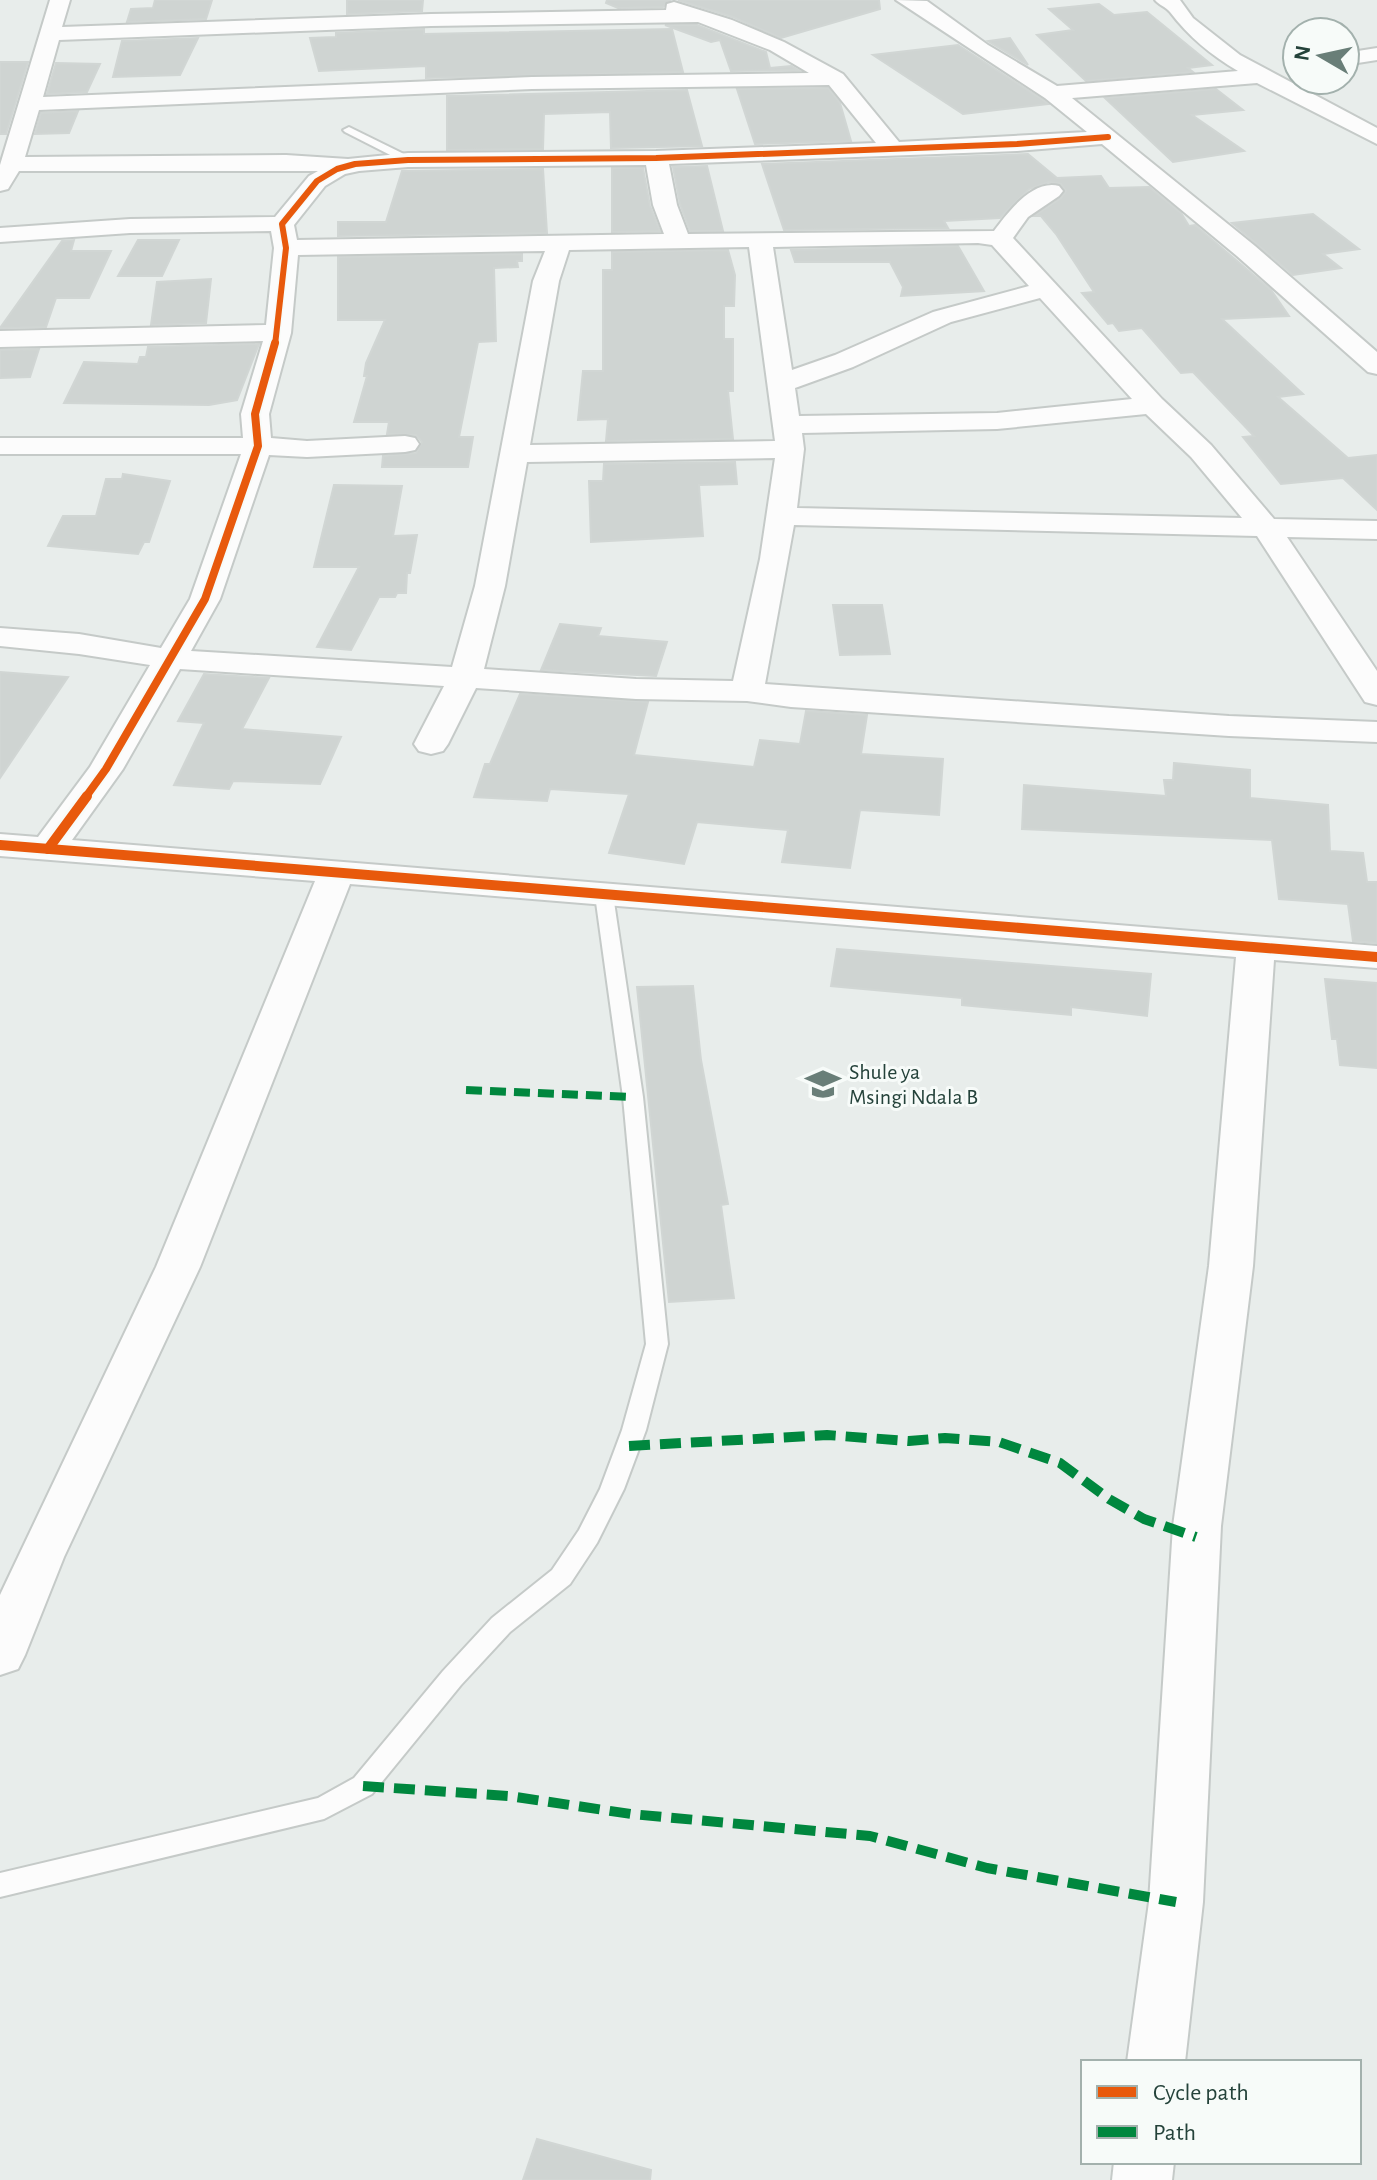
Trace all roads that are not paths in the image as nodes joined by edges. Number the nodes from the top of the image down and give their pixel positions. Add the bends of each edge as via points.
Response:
1 (60, 0) edge
2 (647, 0) edge
3 (906, 0) edge
4 (1165, 0) edge
5 (700, 16) junction
6 (51, 34) junction
7 (1281, 69) edge
8 (1258, 74) junction
9 (835, 79) junction
10 (1053, 93) junction
11 (27, 104) junction
12 (349, 130) dead end
13 (1108, 137) junction
14 (1377, 137) edge
15 (1017, 144) junction
16 (892, 148) junction
17 (656, 158) junction
18 (408, 160) junction
19 (1035, 163) dead end
20 (351, 166) junction
21 (6, 174) edge
22 (1051, 191) dead end
23 (306, 192) junction
24 (277, 197) dead end
25 (248, 202) dead end
26 (130, 226) junction
27 (0, 235) edge
28 (284, 236) junction
29 (760, 238) junction
30 (678, 239) junction
31 (1000, 239) junction
32 (560, 242) junction
33 (1046, 289) junction
34 (278, 333) junction
35 (0, 339) edge
36 (1377, 366) edge
37 (779, 384) junction
38 (1152, 405) junction
39 (788, 437) junction
40 (405, 444) dead end
41 (0, 446) edge
42 (258, 446) junction
43 (514, 454) junction
44 (780, 516) junction
45 (1267, 529) junction
46 (1377, 530) edge
47 (0, 637) edge
48 (169, 659) junction
49 (466, 676) junction
50 (747, 691) junction
51 (1377, 695) edge
52 (1377, 732) edge
53 (431, 744) dead end
54 (0, 845) edge
55 (48, 849) junction
56 (336, 874) junction
57 (604, 895) junction
58 (1256, 947) junction
59 (1377, 957) edge
60 (0, 1655) edge
61 (0, 1885) edge
62 (1156, 2060) edge

1 - 6 street
2 - 5 street
3 - 10 street
4 - 8 street via 1176,6 1192,31
5 - 6 street
5 - 9 street via 777,46
6 - 11 street
7 - 8 street
8 - 10 street
8 - 14 street
9 - 11 street via 532,83
9 - 16 street
10 - 13 street
11 - 21 street
12 - 18 lane
13 - 15 street
13 - 36 street
15 - 16 street
15 - 19 street
16 - 17 street
17 - 18 street
17 - 30 street
18 - 20 street
20 - 21 street via 286,162
20 - 23 street via 317,181
22 - 31 street via 1020,212
23 - 24 street
23 - 28 street
25 - 26 street
26 - 27 street
26 - 28 street
28 - 32 street
28 - 34 street
29 - 30 street
29 - 31 street
29 - 37 street
30 - 32 street
31 - 33 street
32 - 43 street via 546,281
33 - 37 street via 961,310
33 - 38 street
34 - 35 street
34 - 42 street via 255,414
37 - 39 street
38 - 39 street
38 - 45 street via 1201,451
39 - 43 street
39 - 44 street
40 - 42 street
41 - 42 street
42 - 48 street via 205,599
43 - 49 street via 490,586
44 - 45 street
44 - 50 street
45 - 46 street
45 - 51 street
47 - 48 street
48 - 49 street
48 - 55 street via 106,769
49 - 50 street
49 - 53 street
50 - 52 street
54 - 55 street
55 - 56 street
56 - 57 street
56 - 60 street via 178,1267 40,1557
57 - 58 street
57 - 61 lane via 633,1097 657,1344 624,1460 588,1536 561,1577 501,1625 363,1786 324,1808
58 - 59 street
58 - 62 street via 1231,1266 1196,1537 1176,1902

